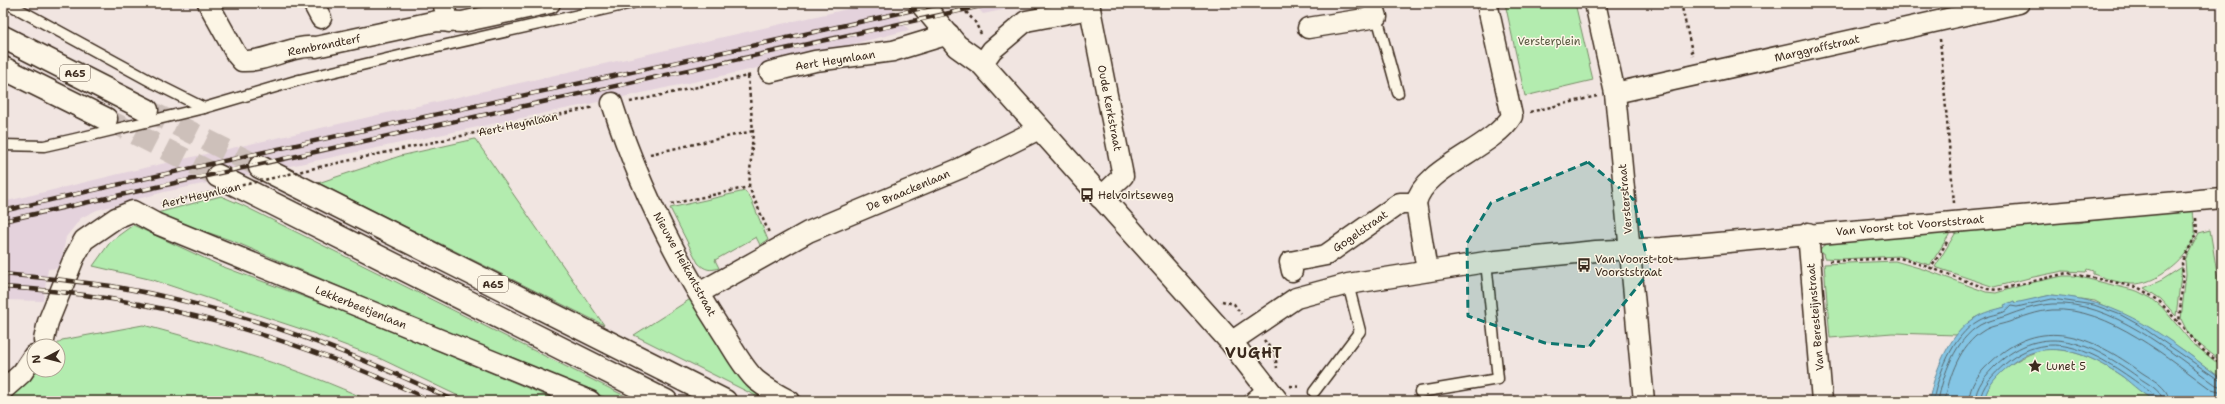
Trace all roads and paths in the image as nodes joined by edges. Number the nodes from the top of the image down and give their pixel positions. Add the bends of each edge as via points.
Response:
1 (7, 3) edge
2 (208, 3) edge
3 (443, 3) edge
4 (550, 3) edge
5 (632, 3) edge
6 (921, 3) edge
7 (939, 3) edge
8 (1487, 3) edge
9 (1595, 3) edge
10 (1682, 3) edge
11 (2019, 3) edge
12 (1090, 6) edge
13 (1375, 10) edge
14 (1938, 21) junction
15 (449, 22) junction
16 (1308, 28) dead end
17 (949, 34) junction
18 (3, 37) edge
19 (982, 64) junction
20 (3, 68) edge
21 (770, 72) joint
22 (1697, 74) junction
23 (748, 76) junction
24 (1398, 93) dead end
25 (1616, 93) junction
26 (612, 103) junction
27 (204, 108) junction
28 (147, 110) tunnel mouth
29 (1512, 116) junction
30 (106, 119) tunnel mouth
31 (1039, 129) junction
32 (753, 130) junction
33 (3, 146) edge
34 (632, 158) junction
35 (260, 167) tunnel mouth
36 (218, 176) tunnel mouth
37 (749, 187) junction
38 (1106, 192) junction
39 (2222, 198) edge
40 (2194, 200) junction
41 (1416, 203) junction
42 (654, 207) junction
43 (133, 211) junction
44 (1953, 221) junction
45 (1808, 233) junction
46 (777, 250) junction
47 (1630, 250) junction
48 (1810, 260) junction
49 (1486, 262) junction
50 (1931, 268) junction
51 (1292, 271) dead end
52 (1427, 271) junction
53 (1348, 284) junction
54 (699, 293) junction
55 (2179, 323) junction
56 (1252, 328) junction
57 (42, 338) edge
58 (1231, 342) junction
59 (2222, 365) edge
60 (26, 368) edge
61 (1273, 389) edge
62 (3, 390) edge
63 (1314, 392) joint
64 (1420, 392) dead end
65 (590, 401) edge
66 (666, 401) edge
67 (725, 401) edge
68 (790, 401) edge
69 (1644, 401) edge
70 (1822, 401) edge

1 - 27 lane via 154,84
2 - 15 street, Rembrandterf via 242,61 253,61 305,46 316,47 437,20
3 - 15 street
4 - 15 street via 462,22
5 - 27 lane via 307,78
6 - 17 main road
7 - 19 main road via 966,33
8 - 29 street
9 - 25 street
10 - 22 path
11 - 14 street, Marggraffstraat
12 - 19 street via 1026,21 992,50
12 - 38 street, Oude Kerkstraat via 1123,176
13 - 16 street
13 - 24 lane
14 - 22 street, Marggraffstraat
14 - 44 path
17 - 19 main road via 957,46
17 - 21 street, Aert Heymlaan via 893,51 815,61
18 - 28 main road, A65
19 - 31 main road
20 - 30 main road, A65
21 - 23 path, Aert Heymlaan
22 - 25 street, Marggraffstraat
23 - 26 path, Aert Heymlaan via 622,104
23 - 32 path
25 - 29 path
25 - 47 street, Versterstraat
26 - 34 street, Nieuwe Heikantstraat
26 - 43 path, Aert Heymlaan, bridge via 319,167
27 - 33 lane via 44,146
29 - 41 street via 1505,128 1427,183 1418,194
31 - 38 main road
31 - 46 street, De Braackenlaan via 961,168 808,232
32 - 34 path
32 - 37 path
34 - 42 street, Nieuwe Heikantstraat
35 - 67 main road, A65
36 - 66 main road, A65
37 - 42 path
37 - 46 path
38 - 58 main road
39 - 40 street, Van Voorst tot Voorststraat
40 - 44 street, Van Voorst tot Voorststraat via 2081,212
40 - 55 path via 2197,232 2182,262
41 - 51 street, Gogelstraat via 1400,203 1326,255 1290,262
41 - 52 street
42 - 54 street, Nieuwe Heikantstraat
43 - 57 street via 116,218 84,240 76,253
43 - 65 street, Lekkerbeetjenlaan via 157,224
44 - 45 street, Van Voorst tot Voorststraat
44 - 50 path via 1948,240
45 - 47 street, Van Voorst tot Voorststraat
45 - 48 street, Van Beresteijnstraat
46 - 54 street, De Braackenlaan
47 - 49 street, Van Voorst tot Voorststraat
47 - 69 street, Versterstraat
48 - 50 path via 1900,258
48 - 70 street, Van Beresteijnstraat
49 - 52 street, Van Voorst tot Voorststraat
49 - 64 lane via 1498,379
50 - 55 path via 1997,290 2068,273 2109,280 2139,288 2158,300
52 - 53 street, Van Voorst tot Voorststraat
53 - 56 street, Van Voorst tot Voorststraat via 1296,298
53 - 63 lane via 1360,331
54 - 68 street, Nieuwe Heikantstraat via 755,379 772,393
55 - 59 path via 2203,350
56 - 58 street, Van Voorst tot Voorststraat
56 - 61 path via 1275,354
58 - 61 main road
60 - 62 street
61 - 63 path via 1289,386 1302,387

